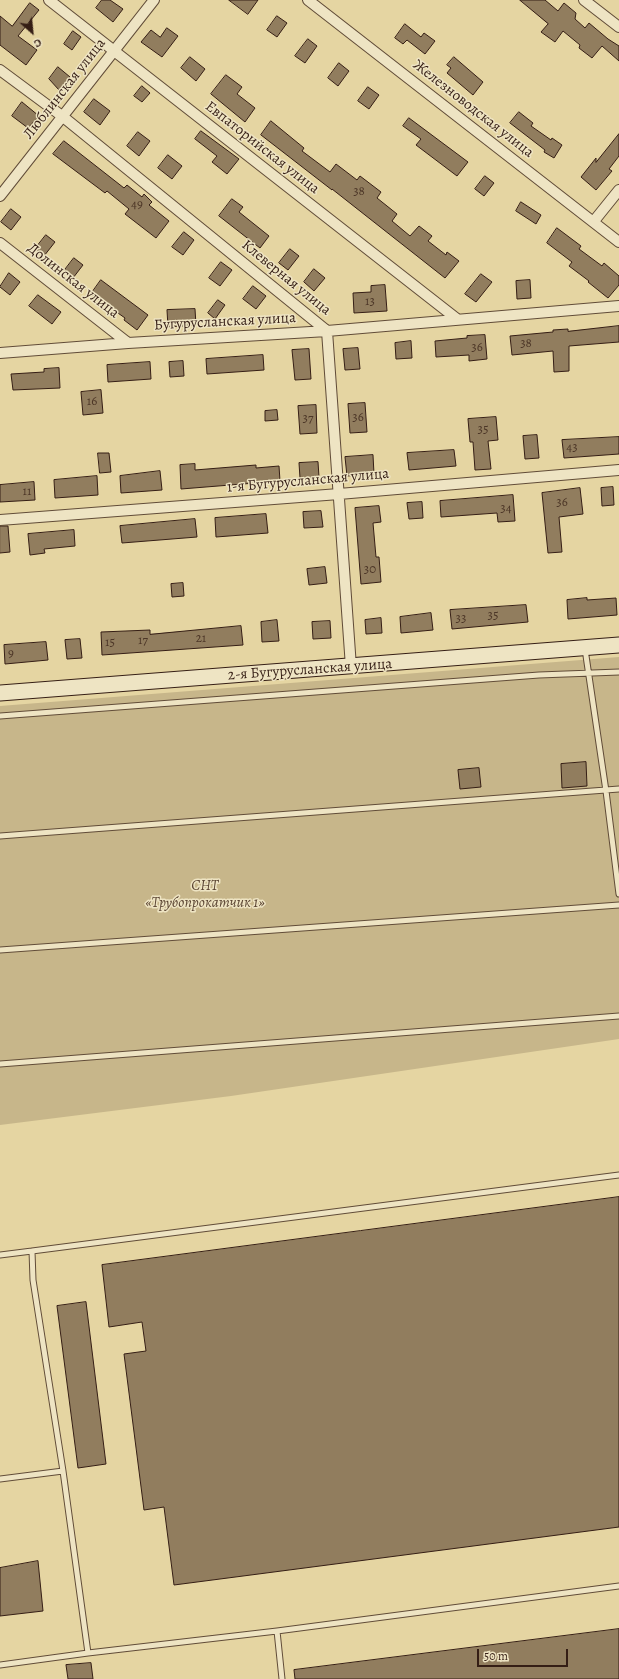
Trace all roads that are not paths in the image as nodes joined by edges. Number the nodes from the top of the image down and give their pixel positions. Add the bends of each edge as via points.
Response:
1 (49, 0) edge
2 (154, 0) edge
3 (308, 0) edge
4 (584, 0) edge
5 (619, 27) edge
6 (114, 51) junction
7 (0, 70) edge
8 (62, 116) junction
9 (619, 190) edge
10 (0, 196) edge
11 (594, 221) junction
12 (619, 242) edge
13 (0, 243) edge
14 (619, 306) edge
15 (457, 319) junction
16 (327, 331) junction
17 (128, 343) junction
18 (0, 354) edge
19 (619, 470) edge
20 (339, 494) junction
21 (0, 520) edge
22 (619, 645) edge
23 (584, 648) junction
24 (351, 667) junction
25 (588, 672) junction
26 (619, 672) edge
27 (0, 693) edge
28 (0, 716) edge
29 (619, 789) edge
30 (606, 790) junction
31 (0, 836) edge
32 (619, 894) edge
33 (619, 905) edge
34 (0, 950) edge
35 (619, 1016) edge
36 (0, 1064) edge
37 (619, 1175) edge
38 (32, 1250) junction
39 (0, 1255) edge
40 (63, 1471) junction
41 (0, 1479) edge
42 (619, 1586) edge
43 (277, 1630) junction
44 (88, 1653) junction
45 (0, 1665) edge
46 (282, 1679) edge

1 - 6 street, Евпаторийская улица
2 - 6 street, Люблинская улица
3 - 11 street, Железноводская улица
4 - 5 street
6 - 8 street, Люблинская улица
6 - 15 street, Евпаторийская улица
7 - 8 street, Клеверная улица
8 - 10 street, Люблинская улица
8 - 16 street, Клеверная улица
9 - 11 street
11 - 12 street, Железноводская улица
13 - 17 street, Долинская улица
14 - 15 street, Бугурусланская улица
15 - 16 street, Бугурусланская улица
16 - 17 street, Бугурусланская улица
16 - 20 street, Клеверная улица
17 - 18 street, Бугурусланская улица
19 - 20 street, 1-я Бугурусланская улица
20 - 21 street, 1-я Бугурусланская улица
20 - 24 street, Клеверная улица
22 - 23 street, 2-я Бугурусланская улица
23 - 24 street, 2-я Бугурусланская улица
23 - 25 lane
24 - 27 street, 2-я Бугурусланская улица
25 - 26 lane
25 - 28 lane
25 - 30 lane
29 - 30 lane
30 - 31 lane
30 - 32 lane
33 - 34 lane
35 - 36 lane
37 - 38 lane
38 - 39 lane
38 - 40 lane via 34,1280
40 - 41 lane
40 - 44 lane
42 - 43 lane
43 - 44 lane
43 - 46 lane
44 - 45 lane

